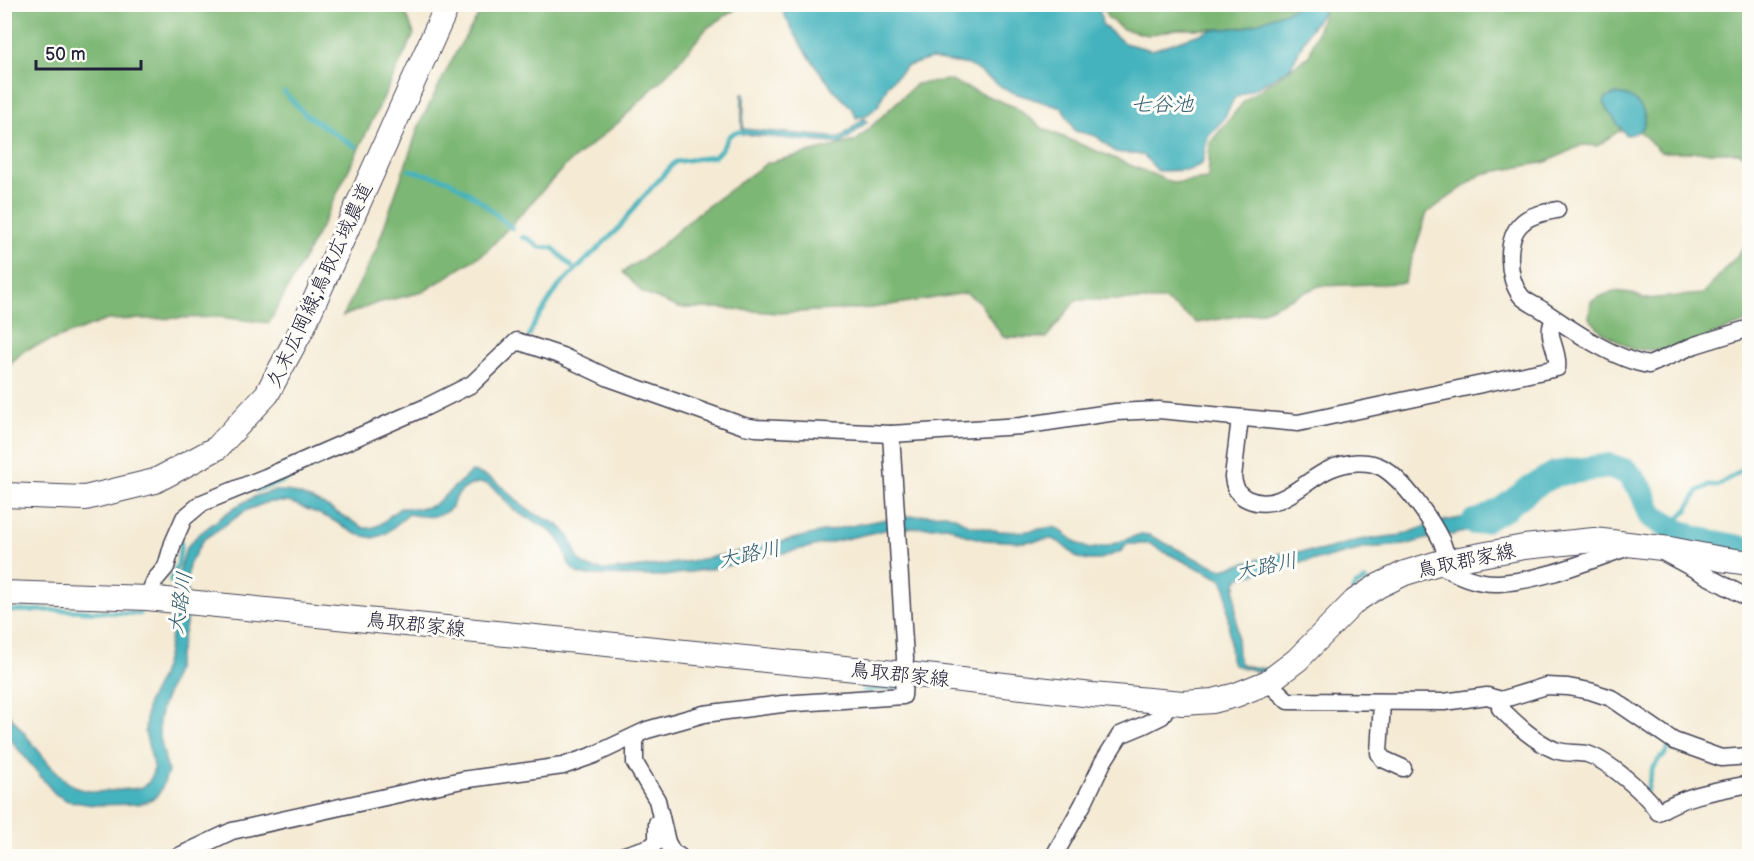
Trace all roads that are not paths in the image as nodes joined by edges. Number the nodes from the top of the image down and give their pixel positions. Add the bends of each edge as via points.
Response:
1 (448, 4) edge
2 (1557, 210) dead end
3 (1555, 318) junction
4 (1749, 328) edge
5 (1240, 418) junction
6 (891, 434) junction
7 (4, 495) edge
8 (1644, 545) junction
9 (1444, 562) junction
10 (1749, 563) edge
11 (4, 593) edge
12 (158, 599) junction
13 (1749, 599) edge
14 (904, 674) junction
15 (1268, 682) junction
16 (1501, 700) junction
17 (1169, 702) junction
18 (1382, 702) junction
19 (635, 736) junction
20 (1749, 756) edge
21 (1403, 768) dead end
22 (1749, 784) edge
23 (659, 812) junction
24 (179, 856) edge
25 (621, 856) edge
26 (679, 856) edge
27 (1054, 856) edge

1 - 7 main road, 久末広岡線;鳥取広域農道 via 302,329 267,394 217,448 155,481 85,498
2 - 3 street via 1524,220 1516,229 1511,249 1511,271 1521,296
3 - 4 street via 1585,338 1649,365
3 - 5 street via 1550,333 1558,365 1551,370 1298,423
5 - 6 street via 1159,410 1021,426
5 - 9 street via 1233,477 1242,496 1252,501 1272,501 1340,465 1375,465 1402,485 1429,519 1442,541
6 - 12 street via 744,426 517,341 472,384 445,398 202,503 184,518 166,567 155,580
6 - 14 street
8 - 9 main road, 鳥取郡家線 via 1594,540
8 - 10 main road, 鳥取郡家線
8 - 13 street
9 - 15 main road, 鳥取郡家線 via 1405,573 1355,601 1297,660
11 - 12 main road, 鳥取郡家線
12 - 14 main road, 鳥取郡家線
14 - 17 main road, 鳥取郡家線
14 - 19 street via 903,696 709,713
15 - 17 main road, 鳥取郡家線 via 1213,701
15 - 18 street via 1288,702
16 - 18 street via 1487,696 1444,702
16 - 20 street via 1546,686 1590,691 1611,698 1674,741 1721,758
16 - 22 street via 1500,708 1532,737 1557,751 1588,755 1641,791 1658,812 1671,804
17 - 27 street via 1162,716 1120,735
18 - 21 street via 1379,753
19 - 23 street via 635,763 657,800
19 - 24 street via 563,766 462,780 232,831
23 - 25 street via 657,842
23 - 26 street via 667,842

